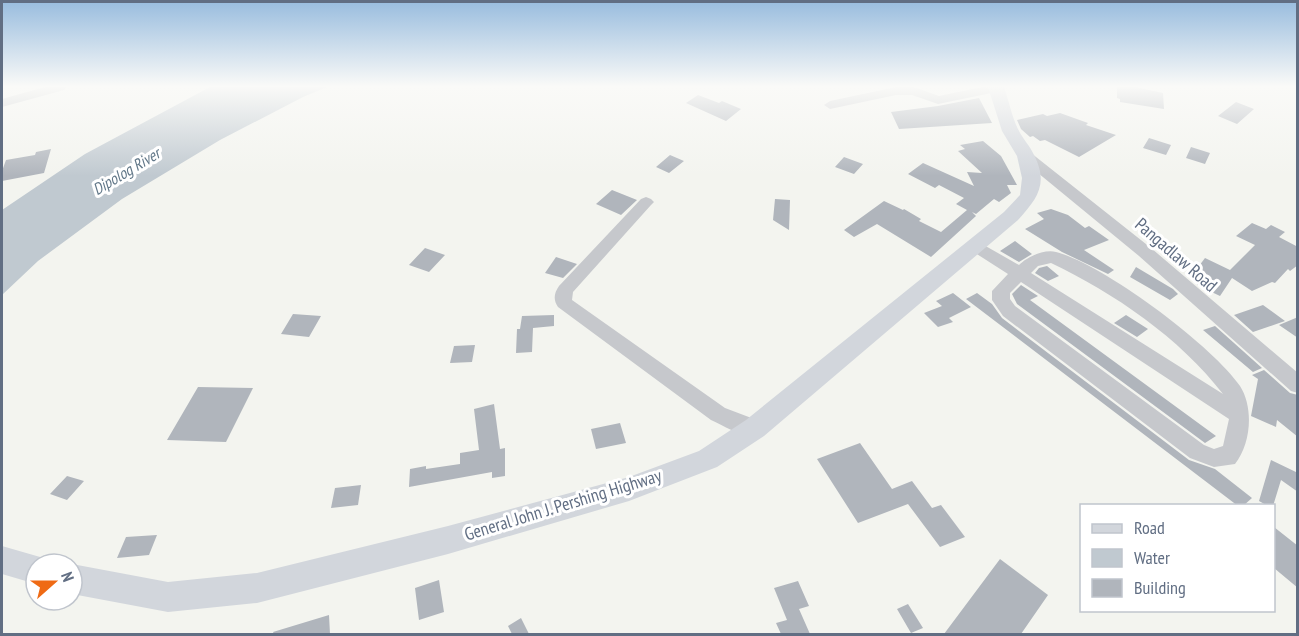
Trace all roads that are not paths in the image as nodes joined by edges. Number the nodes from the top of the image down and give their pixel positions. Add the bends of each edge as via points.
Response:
1 (1005, 117) edge
2 (1026, 156) junction
3 (646, 202) dead end
4 (975, 245) junction
5 (1018, 273) junction
6 (1298, 385) edge
7 (1240, 415) junction
8 (755, 428) junction
9 (2, 560) edge
10 (24, 566) edge
11 (84, 581) edge

1 - 2 main road, General John J. Pershing Highway
2 - 4 main road, General John J. Pershing Highway via 1031,178 1029,196
2 - 6 street, Pangadlaw Road via 1145,252
3 - 8 street via 565,290 564,303 718,414
4 - 5 street
4 - 8 main road, General John J. Pershing Highway
5 - 7 street
5 - 7 street via 1032,262 1053,258 1091,275 1145,309 1215,369 1233,392
5 - 7 street via 1001,291 1001,300 1009,311 1197,452 1214,458 1227,457 1233,450
8 - 11 main road, General John J. Pershing Highway via 708,459 629,489 257,588 168,597
9 - 10 main road

